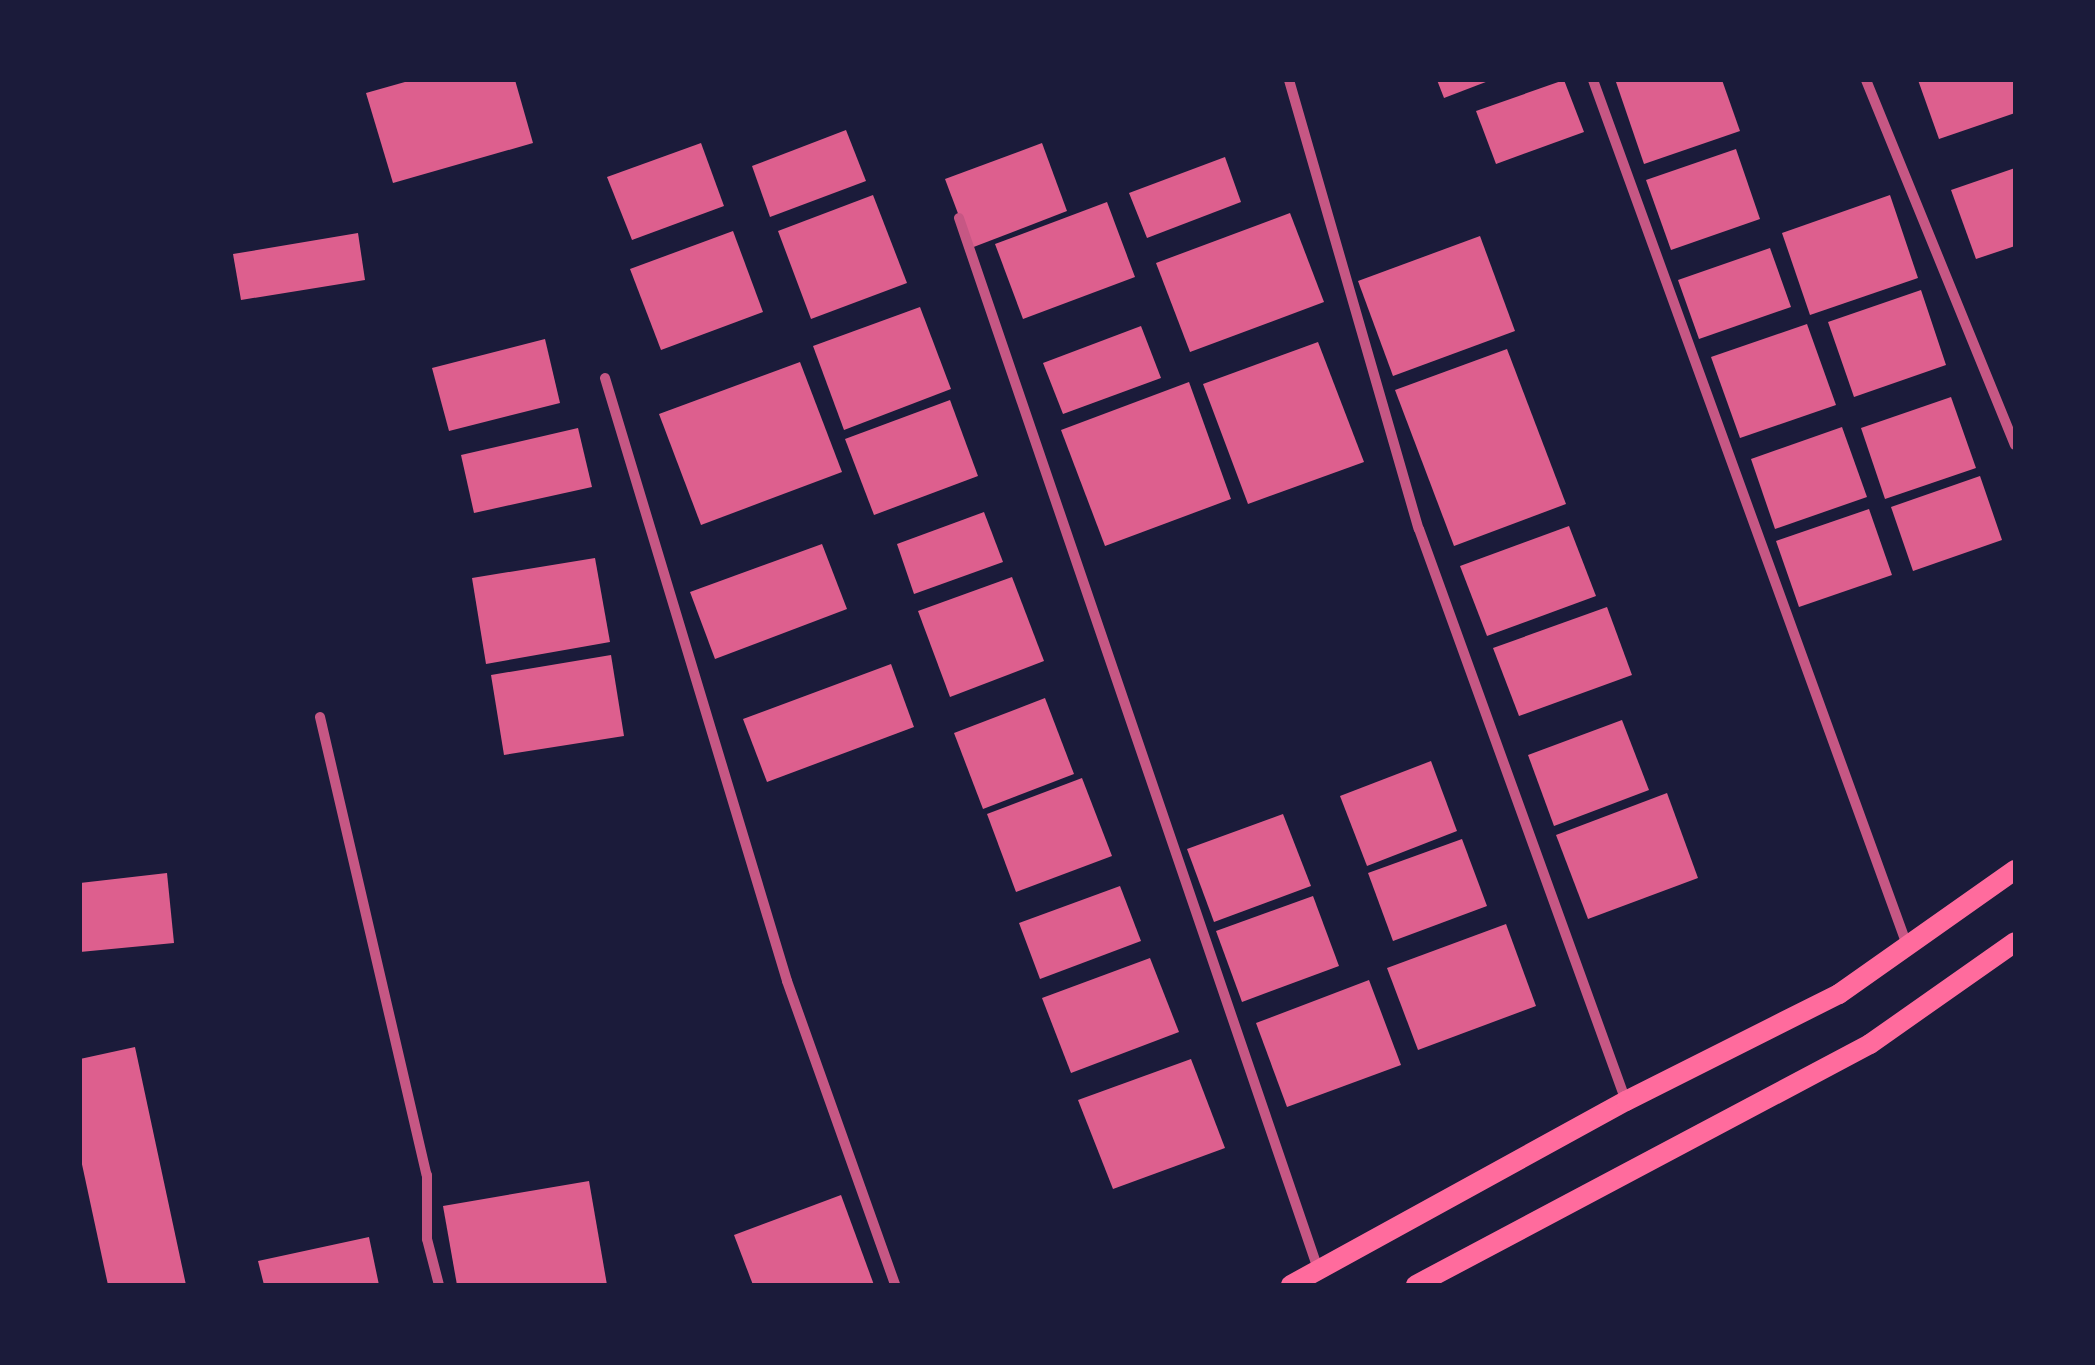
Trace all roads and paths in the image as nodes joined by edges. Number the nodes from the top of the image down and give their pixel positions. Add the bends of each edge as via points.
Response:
1 (1289, 80) edge
2 (1593, 80) edge
3 (1866, 80) edge
4 (958, 218) dead end
5 (605, 378) dead end
6 (2015, 445) edge
7 (320, 717) dead end
8 (2015, 870) edge
9 (2015, 942) edge
10 (1907, 946) junction
11 (1626, 1102) junction
12 (1318, 1270) junction
13 (439, 1285) edge
14 (894, 1285) edge
15 (1291, 1285) edge
16 (1416, 1285) edge

1 - 11 street via 1418,530
2 - 10 street
3 - 6 street
4 - 12 street
5 - 14 street via 787,981
7 - 13 street via 427,1175 427,1240
8 - 10 main road
9 - 16 main road via 1870,1044
10 - 11 main road via 1839,994
11 - 12 main road
12 - 15 main road

